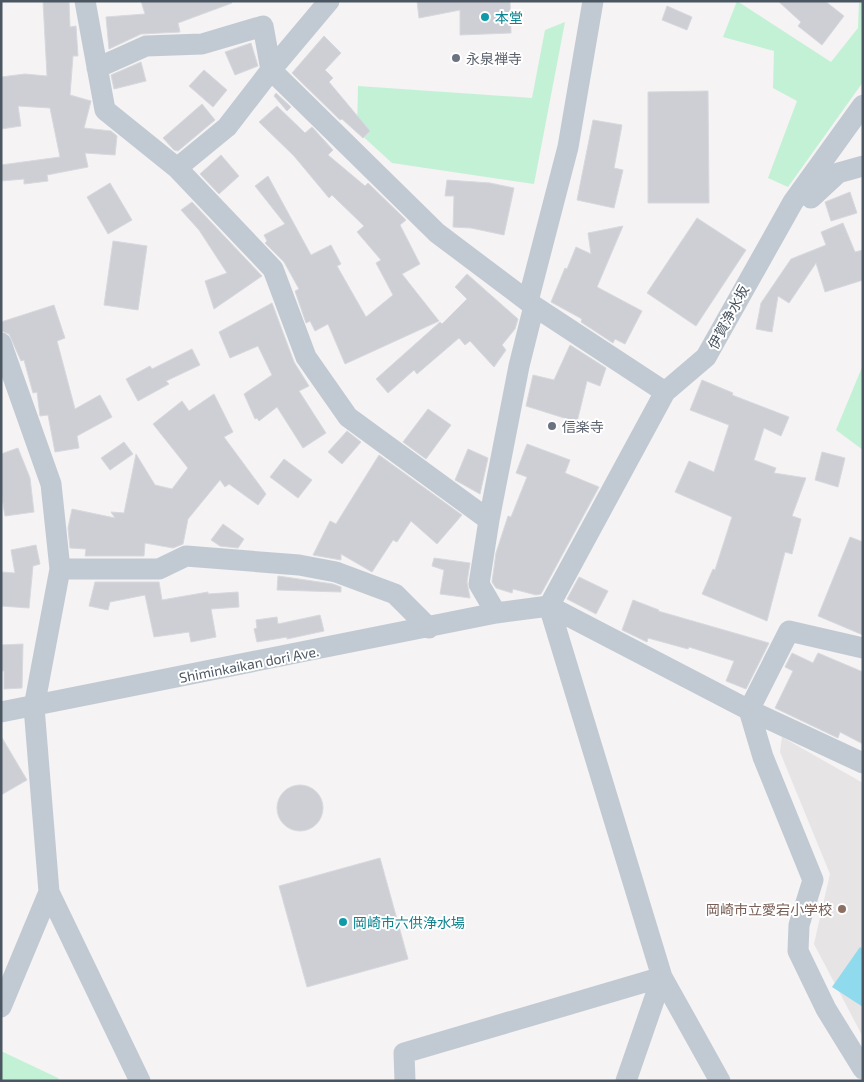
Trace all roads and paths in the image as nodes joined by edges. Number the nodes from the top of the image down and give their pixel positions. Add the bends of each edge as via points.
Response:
1 (85, 1) edge
2 (329, 1) edge
3 (593, 1) edge
4 (97, 68) junction
5 (270, 70) junction
6 (863, 105) edge
7 (863, 166) edge
8 (178, 168) junction
9 (811, 198) dead end
10 (531, 303) junction
11 (1, 343) edge
12 (665, 392) junction
13 (488, 520) junction
14 (60, 569) junction
15 (549, 606) junction
16 (496, 613) junction
17 (429, 628) junction
18 (863, 648) edge
19 (34, 707) junction
20 (749, 710) junction
21 (1, 712) edge
22 (863, 763) edge
23 (49, 892) junction
24 (662, 977) junction
25 (1, 1007) edge
26 (863, 1069) edge
27 (140, 1081) edge
28 (405, 1081) edge
29 (626, 1081) edge
30 (720, 1081) edge

1 - 4 street
2 - 5 street
3 - 10 street via 568,147
4 - 5 street via 146,46 202,44 263,26
4 - 8 street via 105,110
5 - 8 street via 228,127
5 - 10 street via 436,232
6 - 12 street, 伊賀浄水坂 via 793,202 706,357
7 - 9 street via 838,173
8 - 13 street via 273,270 306,357 348,417
10 - 12 street
10 - 13 street
11 - 14 street via 50,484
12 - 15 street, 伊賀浄水坂
13 - 16 street via 479,584
14 - 17 street via 159,569 186,556 299,565 336,572 394,594
14 - 19 street
15 - 16 street, Shiminkaikan dori Ave.
15 - 20 street
15 - 24 street
16 - 17 street, Shiminkaikan dori Ave.
17 - 19 street, Shiminkaikan dori Ave.
18 - 20 street via 789,631
19 - 21 street, Shiminkaikan dori Ave.
19 - 23 street
20 - 22 street
20 - 26 street via 763,757 813,880 798,925 798,951 826,1009
23 - 25 street
23 - 27 street
24 - 28 street via 404,1053
24 - 29 street
24 - 30 street

